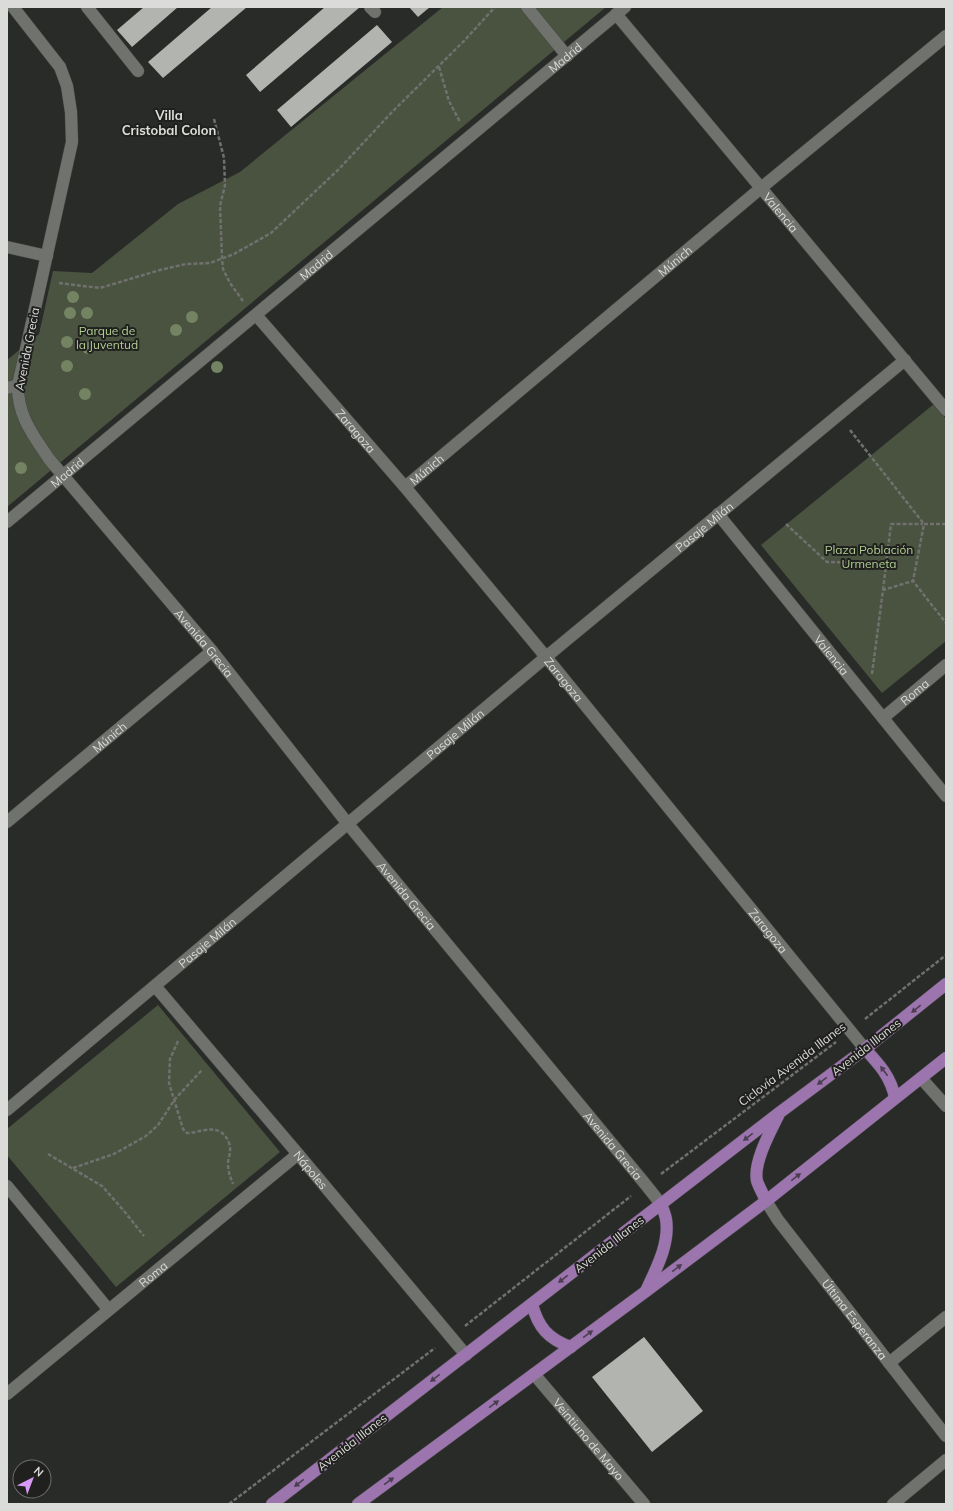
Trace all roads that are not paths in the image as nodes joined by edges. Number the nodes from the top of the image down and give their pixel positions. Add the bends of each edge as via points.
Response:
1 (13, 7) edge
2 (87, 7) edge
3 (526, 7) edge
4 (621, 10) edge
5 (946, 36) edge
6 (567, 56) junction
7 (138, 71) dead end
8 (761, 188) junction
9 (7, 247) edge
10 (47, 256) junction
11 (256, 315) junction
12 (905, 360) junction
13 (12, 387) edge
14 (946, 410) edge
15 (63, 475) junction
16 (405, 487) junction
17 (718, 514) junction
18 (7, 522) edge
19 (212, 651) junction
20 (546, 658) junction
21 (946, 665) edge
22 (883, 718) junction
23 (946, 796) edge
24 (7, 822) edge
25 (348, 824) junction
26 (946, 984) edge
27 (155, 986) junction
28 (865, 1049) junction
29 (946, 1058) edge
30 (921, 1078) junction
31 (895, 1098) junction
32 (946, 1106) edge
33 (7, 1110) edge
34 (779, 1113) junction
35 (298, 1154) junction
36 (7, 1186) edge
37 (766, 1201) junction
38 (661, 1204) junction
39 (645, 1292) junction
40 (532, 1304) junction
41 (108, 1310) junction
42 (946, 1318) edge
43 (571, 1347) junction
44 (466, 1355) junction
45 (889, 1363) junction
46 (534, 1374) junction
47 (7, 1394) edge
48 (946, 1436) edge
49 (946, 1460) edge
50 (272, 1504) edge
51 (358, 1504) edge
52 (644, 1504) edge
53 (893, 1504) edge

1 - 10 street, Avenida Grecia via 60,67 67,86 71,112 72,142
2 - 7 street
3 - 6 street
4 - 6 street, Madrid
4 - 8 street, Valencia
5 - 8 street, Múnich
6 - 11 street, Madrid
8 - 12 street, Valencia
8 - 16 street, Múnich
9 - 10 street
10 - 13 street, Avenida Grecia
11 - 15 street, Madrid
11 - 16 street, Zaragoza
12 - 14 street, Valencia
12 - 17 street, Pasaje Milán
13 - 15 street, Avenida Grecia via 26,424
15 - 18 street, Madrid
15 - 19 street, Avenida Grecia
16 - 20 street, Zaragoza
17 - 20 street, Pasaje Milán
17 - 22 street, Valencia
19 - 24 street, Múnich
19 - 25 street, Avenida Grecia
20 - 25 street, Pasaje Milán
20 - 28 street, Zaragoza
21 - 22 street, Roma
22 - 23 street, Valencia
25 - 27 street, Pasaje Milán
25 - 38 street, Avenida Grecia
26 -> 28 main road, Avenida Illanes
27 - 33 street, Pasaje Milán
27 - 35 street, Nápoles
31 -> 28 main road via 887,1074
28 -> 34 main road, Avenida Illanes
29 - 30 main road
30 - 31 main road
30 - 32 street
37 -> 31 main road
34 - 37 main road via 762,1152 757,1173 757,1181
34 -> 38 main road, Avenida Illanes
35 - 41 street, Roma
35 - 44 street, Nápoles
36 - 41 street
39 -> 37 main road
37 - 45 street, Última Esperanza
38 - 39 main road via 666,1218 667,1234 664,1249
38 -> 40 main road, Avenida Illanes
43 -> 39 main road
40 - 43 main road via 535,1316 549,1336
40 - 44 main road, Avenida Illanes
41 - 47 street, Roma
42 - 45 street
43 - 46 main road
44 -> 50 main road, Avenida Illanes
45 - 48 street, Última Esperanza
51 -> 46 main road
46 - 52 street, Veintiuno de Mayo
49 - 53 street

